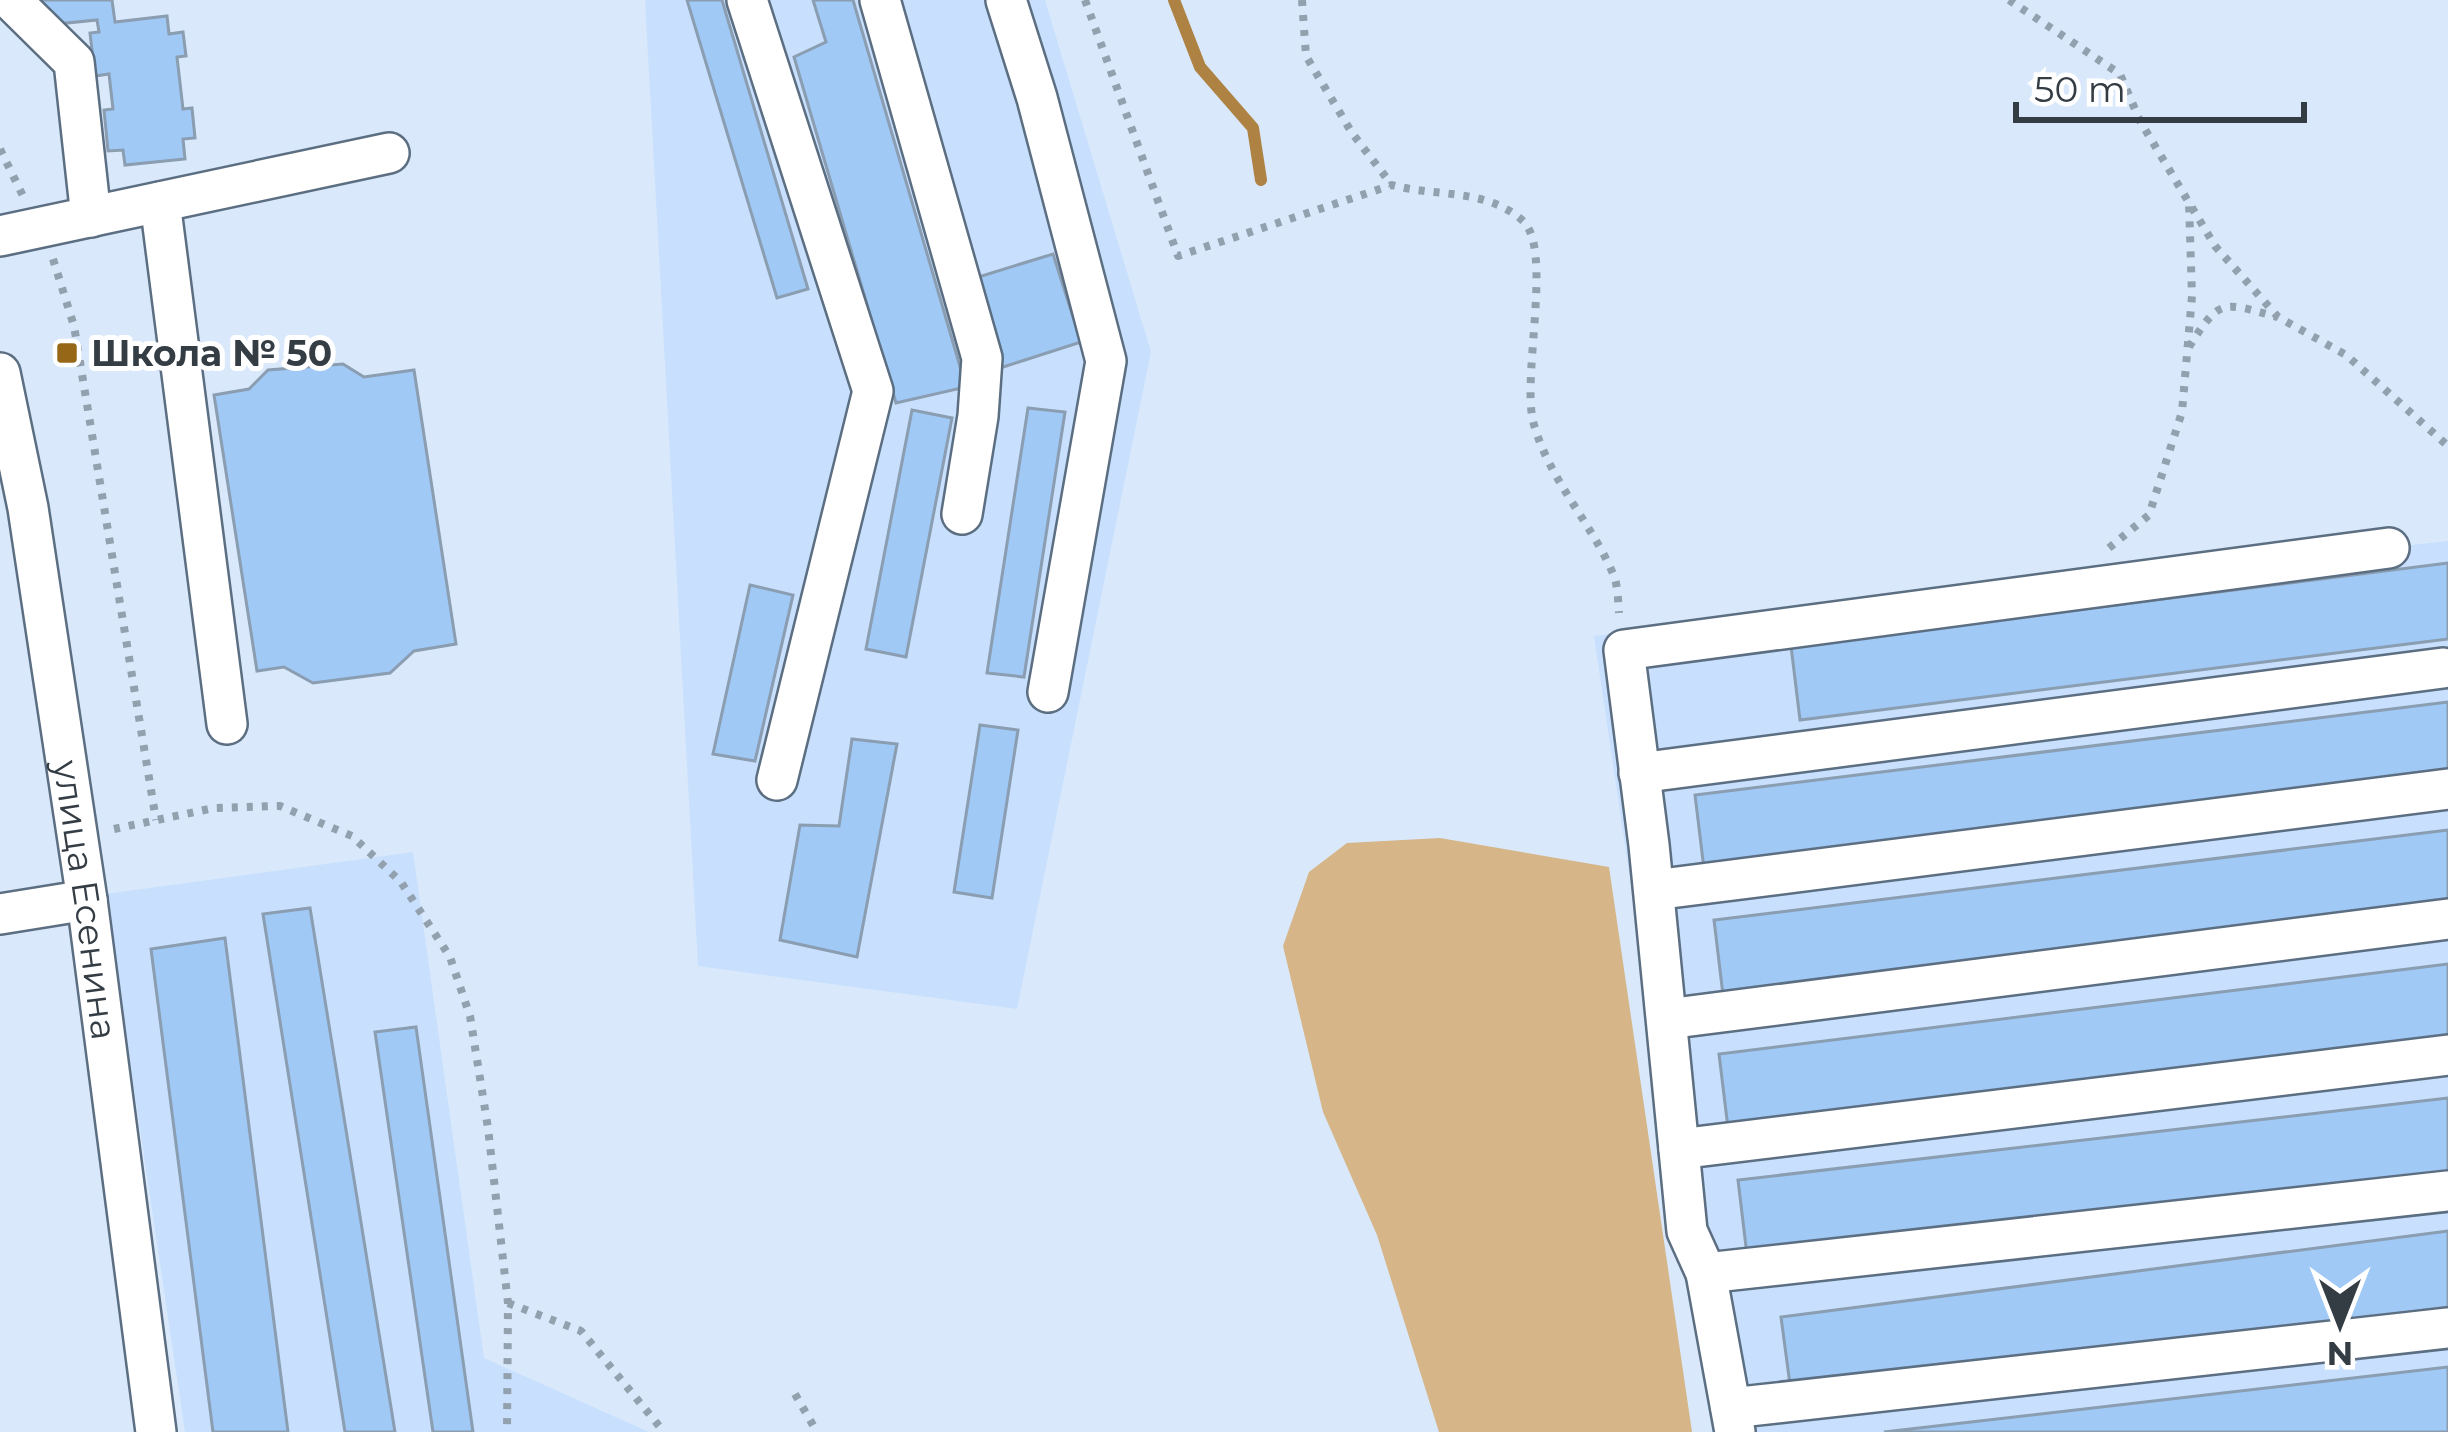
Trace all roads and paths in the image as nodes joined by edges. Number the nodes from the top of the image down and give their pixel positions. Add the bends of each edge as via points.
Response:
1 (11, 0) edge
2 (747, 0) edge
3 (880, 0) edge
4 (1006, 0) edge
5 (1085, 0) edge
6 (1302, 0) edge
7 (2009, 0) edge
8 (0, 149) edge
9 (389, 153) dead end
10 (1392, 185) junction
11 (160, 202) junction
12 (2189, 202) junction
13 (91, 217) junction
14 (19, 232) edge
15 (2278, 317) junction
16 (2188, 349) junction
17 (0, 373) edge
18 (2448, 446) edge
19 (962, 514) dead end
20 (2389, 548) dead end
21 (2105, 551) dead end
22 (1624, 650) junction
23 (2444, 668) dead end
24 (1048, 692) dead end
25 (227, 724) dead end
26 (1640, 773) junction
27 (777, 780) dead end
28 (2448, 788) edge
29 (156, 820) junction
30 (77, 837) junction
31 (1654, 890) junction
32 (87, 900) junction
33 (0, 914) edge
34 (2448, 919) edge
35 (1666, 1019) junction
36 (2448, 1055) edge
37 (1679, 1150) junction
38 (2448, 1191) edge
39 (1706, 1273) junction
40 (508, 1303) junction
41 (2448, 1328) edge
42 (795, 1394) dead end
43 (1732, 1420) edge
44 (156, 1432) edge
45 (507, 1432) edge
46 (664, 1432) edge
47 (818, 1432) edge

1 - 13 street via 74,62
2 - 27 street via 873,391
3 - 19 street via 982,358
4 - 24 street via 1106,362
5 - 10 path via 1178,256
6 - 10 path via 1306,56
7 - 12 path via 2120,74
8 - 14 path
9 - 11 street
10 - 22 path via 1496,202 1527,224 1537,288 1533,420 1565,495 1615,578
11 - 13 street
11 - 25 street
12 - 15 path
12 - 16 path
13 - 14 street
14 - 29 path via 52,254 74,326
15 - 16 path via 2232,305 2210,313
15 - 18 path via 2346,355
16 - 21 path via 2182,412 2149,515
17 - 30 street, улица Есенина
20 - 22 street
22 - 26 street
23 - 26 street
26 - 31 street
28 - 31 street
29 - 30 path
29 - 40 path via 280,806 352,836 401,882 450,957 470,1016
30 - 32 street, улица Есенина
31 - 35 street
32 - 33 street
32 - 44 street, улица Есенина
34 - 35 street
35 - 37 street
36 - 37 street
37 - 39 street via 1687,1231
38 - 39 street
39 - 43 street
40 - 45 path
40 - 46 path via 580,1331
41 - 43 street
42 - 47 path

